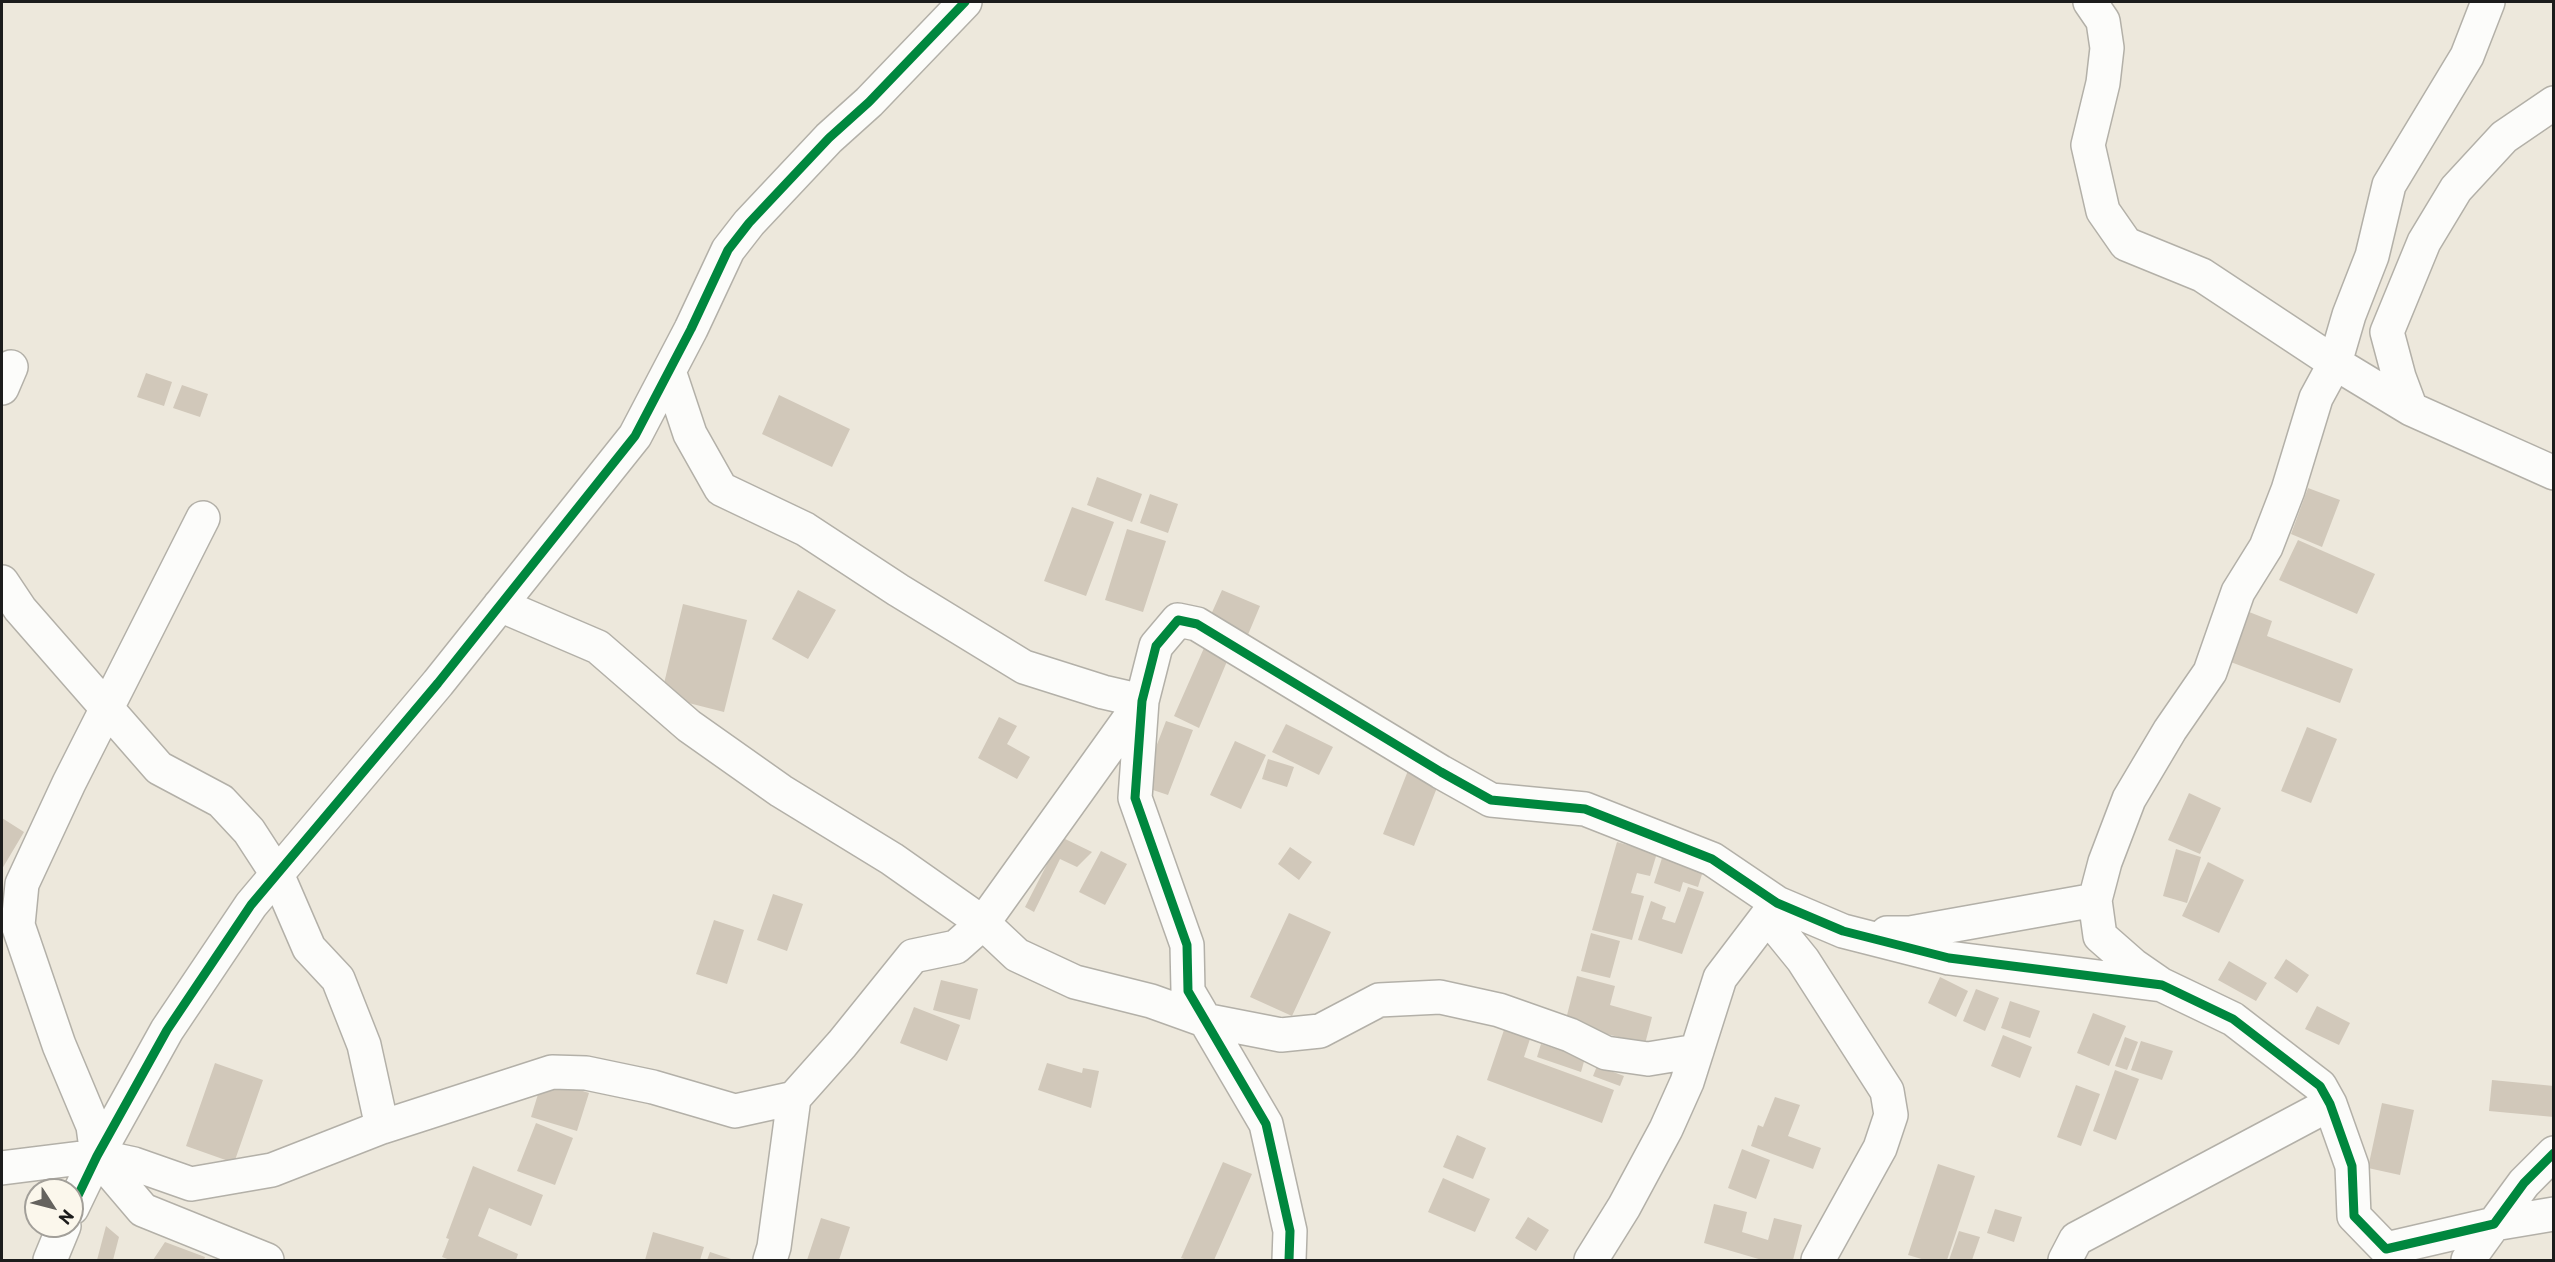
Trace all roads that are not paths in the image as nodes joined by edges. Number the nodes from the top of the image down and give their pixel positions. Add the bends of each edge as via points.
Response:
1 (965, 2) edge
2 (2090, 2) edge
3 (2488, 2) edge
4 (2553, 103) edge
5 (2334, 363) junction
6 (669, 371) junction
7 (2411, 409) junction
8 (2553, 472) edge
9 (203, 518) dead end
10 (2, 582) edge
11 (500, 605) junction
12 (1143, 701) junction
13 (107, 708) junction
14 (277, 874) junction
15 (2095, 900) junction
16 (1772, 910) junction
17 (983, 923) junction
18 (1843, 931) junction
19 (2162, 985) junction
20 (1204, 1020) junction
21 (1697, 1052) junction
22 (794, 1098) junction
23 (2330, 1104) junction
24 (382, 1127) junction
25 (2553, 1153) edge
26 (97, 1156) junction
27 (2, 1168) edge
28 (84, 1183) edge
29 (2553, 1214) edge
30 (2494, 1224) junction
31 (58, 1238) edge
32 (1289, 1246) edge
33 (50, 1260) edge
34 (267, 1260) edge
35 (770, 1260) edge
36 (1276, 1260) edge
37 (1592, 1260) edge
38 (1818, 1260) edge
39 (2065, 1260) edge
40 (2468, 1260) edge

1 - 6 street via 749,223 728,250
2 - 5 street via 2103,21 2107,48 2088,145 2103,211 2126,244 2202,275
3 - 5 street via 2467,56 2389,185 2372,256
4 - 7 street via 2504,137 2456,189 2424,242 2387,332
5 - 7 street
5 - 15 street via 2316,398 2266,547 2238,592 2210,672 2129,799
6 - 11 street via 636,436
6 - 12 street via 690,434 722,489 805,529 1024,667
7 - 8 street
9 - 13 street
10 - 13 street via 20,609
11 - 14 street
11 - 17 street via 598,647 689,726 735,759 892,859
12 - 16 street via 1156,646 1178,620 1197,624 1491,800 1585,809 1712,859
12 - 17 street
12 - 20 street via 1135,798 1187,945 1188,991
13 - 14 street via 159,768 221,801 249,831
13 - 26 street via 22,884 18,925 59,1046 93,1126
14 - 24 street via 309,948 338,979 364,1045
14 - 26 street via 251,905 167,1030
15 - 18 street via 1910,933
15 - 19 street via 2100,936
16 - 18 street
16 - 21 street via 1720,978
16 - 38 street via 1887,1090 1891,1114 1880,1148
17 - 20 street via 1017,955 1075,982 1151,1000
17 - 22 street via 956,947 913,956
18 - 19 street via 1949,958
19 - 23 street via 2234,1019 2320,1086
20 - 21 street via 1281,1035 1320,1031 1378,1000 1440,997 1499,1010 1570,1035 1606,1053 1648,1059
20 - 32 street via 1266,1124
21 - 37 street via 1666,1129
22 - 24 street via 735,1111 653,1087 586,1073 552,1072
22 - 35 street
23 - 30 street via 2352,1166 2354,1215 2385,1249
23 - 39 street via 2076,1239
24 - 26 street via 272,1170 191,1184
25 - 30 street via 2524,1183
26 - 27 street
26 - 28 street
26 - 34 street via 143,1210
29 - 30 street
30 - 40 street
31 - 33 street
32 - 36 street

